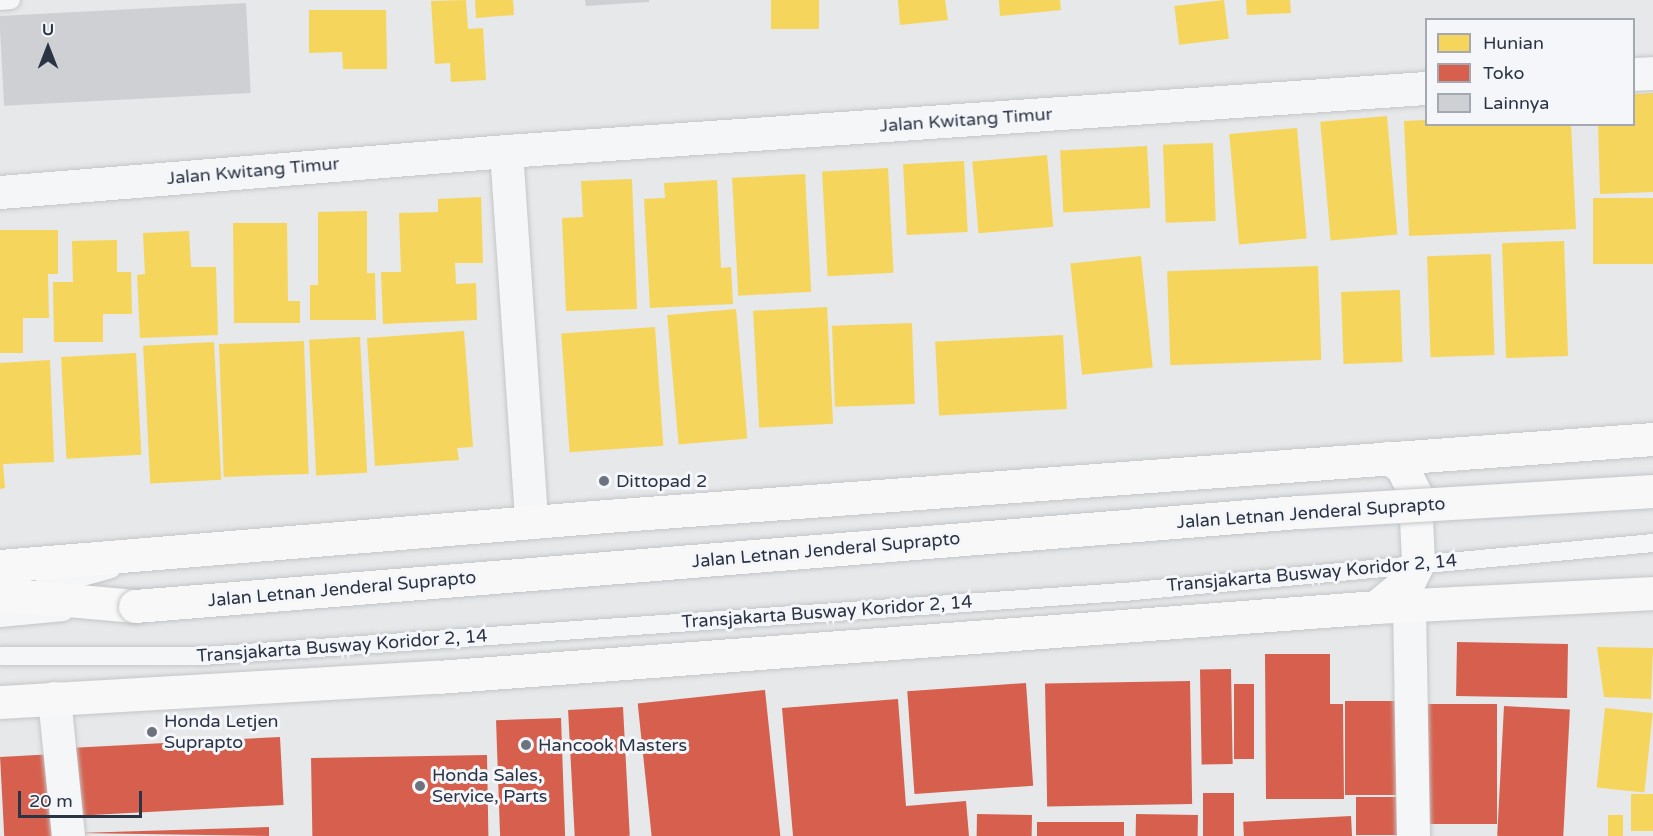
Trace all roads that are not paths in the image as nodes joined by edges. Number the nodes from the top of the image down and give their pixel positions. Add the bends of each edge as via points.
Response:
1 (11, 0) edge
2 (0, 1) edge
3 (1653, 73) edge
4 (1635, 74) edge
5 (1425, 88) edge
6 (506, 151) junction
7 (0, 192) edge
8 (1653, 439) edge
9 (1388, 458) junction
10 (1653, 491) edge
11 (531, 522) junction
12 (1653, 543) edge
13 (172, 552) junction
14 (1418, 563) junction
15 (0, 566) edge
16 (1653, 593) edge
17 (4, 602) edge
18 (1409, 605) junction
19 (1376, 607) junction
20 (0, 656) edge
21 (54, 698) junction
22 (0, 702) edge
23 (68, 836) edge
24 (1413, 836) edge

1 - 2 lane
3 - 4 street
5 - 6 street, Jalan Kwitang Timur
6 - 7 street, Jalan Kwitang Timur
6 - 11 street
8 - 9 main road
9 - 11 main road
9 - 14 main road via 1402,467 1415,492
10 - 17 main road, Jalan Letnan Jenderal Suprapto, bridge via 1299,512 135,606
11 - 13 main road
12 - 14 lane, Transjakarta Busway Koridor 2, 14
13 - 15 main road
13 - 17 lane
14 - 19 main road via 1410,579
14 - 20 lane, Transjakarta Busway Koridor 2, 14 via 1124,592 215,656
16 - 18 main road
18 - 19 main road
18 - 24 street
19 - 21 main road via 437,677
21 - 22 main road
21 - 23 street

